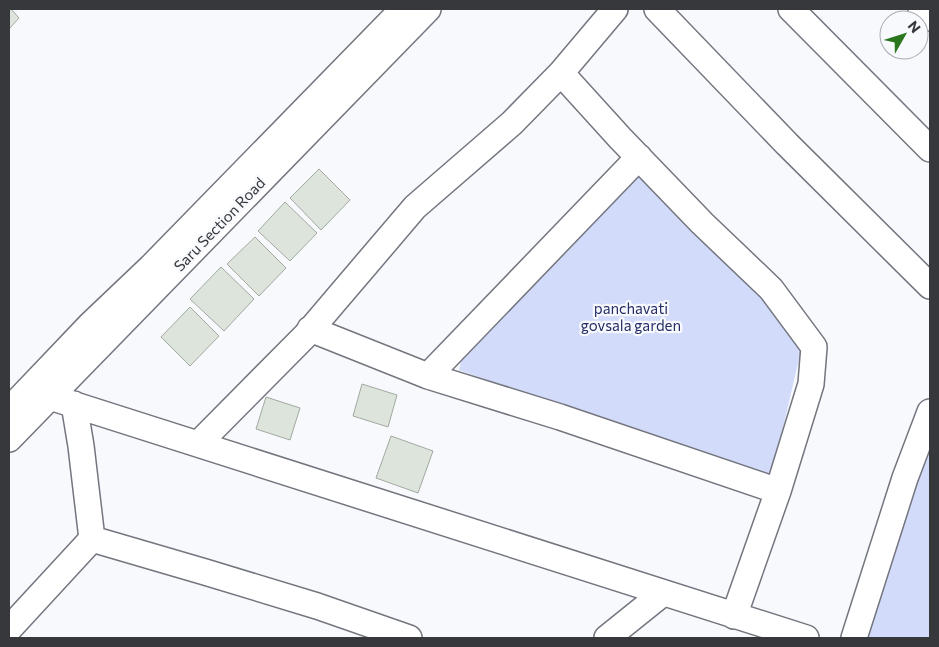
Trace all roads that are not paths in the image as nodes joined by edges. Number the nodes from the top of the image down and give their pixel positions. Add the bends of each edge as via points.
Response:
1 (403, 9) edge
2 (428, 9) edge
3 (615, 9) edge
4 (657, 9) edge
5 (791, 9) edge
6 (921, 9) edge
7 (930, 18) edge
8 (561, 73) junction
9 (930, 149) edge
10 (639, 157) junction
11 (930, 286) edge
12 (310, 329) junction
13 (428, 376) junction
14 (39, 393) junction
15 (74, 404) junction
16 (9, 410) edge
17 (930, 412) edge
18 (9, 439) edge
19 (198, 444) junction
20 (778, 491) junction
21 (92, 539) junction
22 (663, 593) junction
23 (734, 616) junction
24 (9, 629) edge
25 (406, 638) edge
26 (607, 638) edge
27 (806, 638) edge
28 (854, 638) edge

1 - 14 street, Saru Section Road via 90,326
2 - 14 street, Saru Section Road
3 - 8 street
4 - 11 street
5 - 9 street
6 - 7 street
8 - 10 street
8 - 12 street via 512,123 415,207
10 - 13 street
10 - 20 street via 771,290 814,347 811,384
12 - 13 street
12 - 19 street
13 - 20 street
14 - 15 street
14 - 16 street, Saru Section Road
14 - 18 street, Saru Section Road
15 - 19 street
15 - 21 street
17 - 28 street via 905,478
19 - 22 street
20 - 23 street
21 - 24 street
21 - 25 street via 316,606
22 - 23 street
22 - 26 street
23 - 27 street

